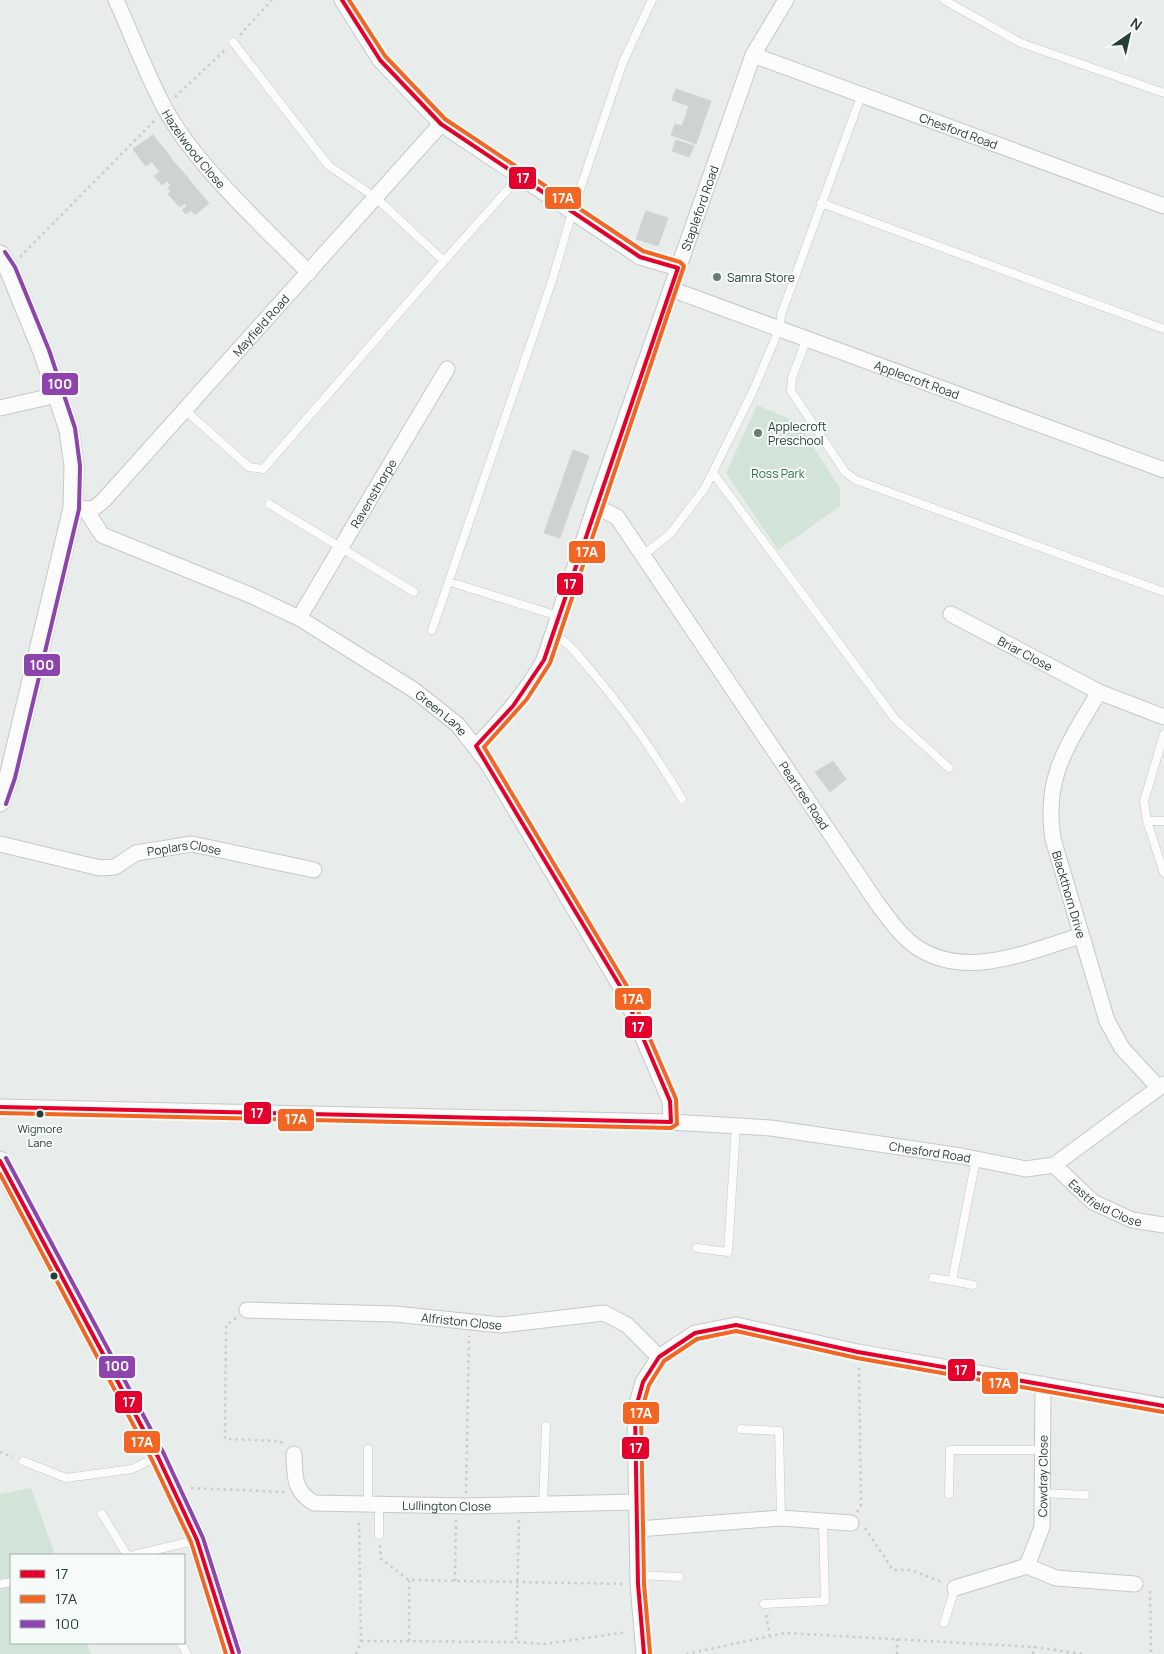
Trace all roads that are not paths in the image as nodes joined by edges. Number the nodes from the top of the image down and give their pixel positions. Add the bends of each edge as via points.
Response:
1 (116, 0) edge
2 (342, 0) edge
3 (652, 0) edge
4 (786, 0) edge
5 (944, 0) edge
6 (234, 42) road end
7 (753, 55) junction
8 (1164, 93) edge
9 (861, 96) junction
10 (441, 124) junction
11 (518, 178) junction
12 (375, 198) junction
13 (821, 203) junction
14 (1164, 206) edge
15 (572, 213) junction
16 (444, 261) junction
17 (4, 262) edge
18 (678, 268) junction
19 (309, 273) junction
20 (671, 289) junction
21 (780, 328) junction
22 (1164, 329) edge
23 (807, 338) junction
24 (447, 369) dead end
25 (57, 395) junction
26 (0, 408) edge
27 (186, 411) junction
28 (1164, 470) edge
29 (713, 473) junction
30 (270, 504) dead end
31 (595, 506) junction
32 (80, 509) junction
33 (340, 547) junction
34 (642, 556) junction
35 (450, 582) junction
36 (414, 592) dead end
37 (1164, 592) edge
38 (951, 614) dead end
39 (558, 616) junction
40 (299, 618) junction
41 (432, 630) dead end
42 (552, 633) junction
43 (1099, 692) junction
44 (1164, 717) edge
45 (1164, 734) edge
46 (476, 746) junction
47 (948, 768) dead end
48 (682, 799) dead end
49 (0, 802) edge
50 (1147, 821) junction
51 (1164, 821) edge
52 (0, 844) edge
53 (314, 870) dead end
54 (1164, 873) edge
55 (1080, 936) junction
56 (1161, 1086) edge
57 (0, 1107) edge
58 (671, 1122) junction
59 (736, 1126) junction
60 (976, 1159) junction
61 (0, 1161) edge
62 (1054, 1164) junction
63 (1164, 1225) edge
64 (697, 1248) dead end
65 (933, 1278) dead end
66 (952, 1281) junction
67 (973, 1285) dead end
68 (247, 1310) road end
69 (659, 1357) junction
70 (1043, 1384) junction
71 (1164, 1406) edge
72 (546, 1426) dead end
73 (742, 1429) dead end
74 (368, 1449) dead end
75 (1041, 1450) junction
76 (294, 1454) road end
77 (158, 1457) junction
78 (23, 1461) dead end
79 (1042, 1493) junction
80 (949, 1494) dead end
81 (1085, 1495) dead end
82 (636, 1502) junction
83 (368, 1505) junction
84 (543, 1505) junction
85 (102, 1514) dead end
86 (781, 1518) junction
87 (822, 1522) junction
88 (851, 1522) road end
89 (638, 1530) junction
90 (379, 1535) road end
91 (197, 1540) junction
92 (126, 1554) edge
93 (138, 1554) edge
94 (1027, 1566) junction
95 (679, 1577) dead end
96 (638, 1580) junction
97 (1135, 1584) road end
98 (955, 1588) joint
99 (764, 1604) road end
100 (944, 1623) dead end
101 (233, 1654) edge
102 (644, 1654) edge

1 - 19 street, Hazelwood Close via 164,108 187,141 228,190
2 - 10 street via 380,60
3 - 15 lane via 623,62
4 - 7 street, Stapleford Road
5 - 8 lane via 1021,43
6 - 12 lane via 329,166
7 - 9 street, Chesford Road
7 - 18 street, Stapleford Road
9 - 13 lane
9 - 14 street, Chesford Road
10 - 11 street
10 - 12 street, Mayfield Road
11 - 15 street
11 - 16 lane
12 - 16 lane
12 - 19 street, Mayfield Road
13 - 21 lane via 781,315
13 - 22 lane
15 - 18 street via 640,257
15 - 35 lane
16 - 27 lane via 263,470 249,467
17 - 25 street
18 - 20 street, Stapleford Road
19 - 27 street, Mayfield Road
20 - 21 street, Applecroft Road
20 - 31 street, Stapleford Road
21 - 23 street, Applecroft Road
21 - 29 lane
23 - 28 street, Applecroft Road
23 - 37 lane via 792,378 791,391 845,472 856,480
24 - 33 street, Ravensthorpe
25 - 26 street
25 - 32 street via 69,430
27 - 32 street, Mayfield Road via 103,501 93,509
29 - 34 lane via 670,534
29 - 47 lane via 895,719
30 - 33 lane
31 - 34 street, Peartree Road via 617,517
31 - 39 street, Stapleford Road
32 - 40 street, Green Lane via 102,535 113,542 250,595
32 - 49 street
33 - 36 lane
33 - 40 street, Ravensthorpe
34 - 55 street, Peartree Road via 877,903 906,938 930,954 969,963 1001,959
35 - 39 lane
35 - 41 lane
38 - 43 street, Briar Close
39 - 42 street, Stapleford Road
40 - 46 street, Green Lane via 437,706
42 - 46 street, Stapleford Road via 536,674
42 - 48 lane via 566,641 619,703
43 - 44 street, Briar Close
43 - 55 street, Blackthorn Drive via 1061,757 1052,788 1049,816 1052,839
45 - 50 lane via 1144,801
46 - 58 street, Green Lane via 624,991 670,1101
50 - 51 lane
50 - 54 lane
52 - 53 street, Poplars Close via 100,868 115,867 136,853 192,844
55 - 56 street, Blackthorn Drive via 1107,1022 1122,1048
56 - 62 street, Chesford Road
57 - 58 street, Chesford Road
58 - 59 street, Chesford Road
59 - 60 street, Chesford Road via 771,1128
59 - 64 lane via 728,1252
60 - 62 street, Chesford Road via 1026,1169
60 - 66 lane
61 - 77 street
62 - 63 street, Eastfield Close via 1093,1202 1132,1220
65 - 66 lane
66 - 67 lane
68 - 69 street, Alfriston Close via 395,1314 500,1325 604,1313 627,1325
69 - 70 street via 695,1333 736,1325 858,1352
69 - 82 street via 643,1382 635,1411
70 - 71 street
70 - 75 street, Cowdray Close
72 - 84 lane
73 - 86 lane via 779,1430
74 - 83 lane
75 - 79 street, Cowdray Close
75 - 80 lane via 950,1450
76 - 83 street, Lullington Close via 295,1483 299,1492 314,1503
77 - 78 lane via 132,1469 66,1478
77 - 91 street
79 - 81 lane
79 - 94 street, Cowdray Close via 1042,1527
82 - 84 street, Lullington Close
82 - 89 street
83 - 84 street, Lullington Close
83 - 90 lane
85 - 92 lane
86 - 87 street
86 - 89 street
87 - 88 street
87 - 99 lane via 825,1601
89 - 96 street
91 - 93 lane
91 - 101 street
94 - 97 street via 1056,1578
94 - 98 street
95 - 96 lane
96 - 102 street
98 - 100 lane

